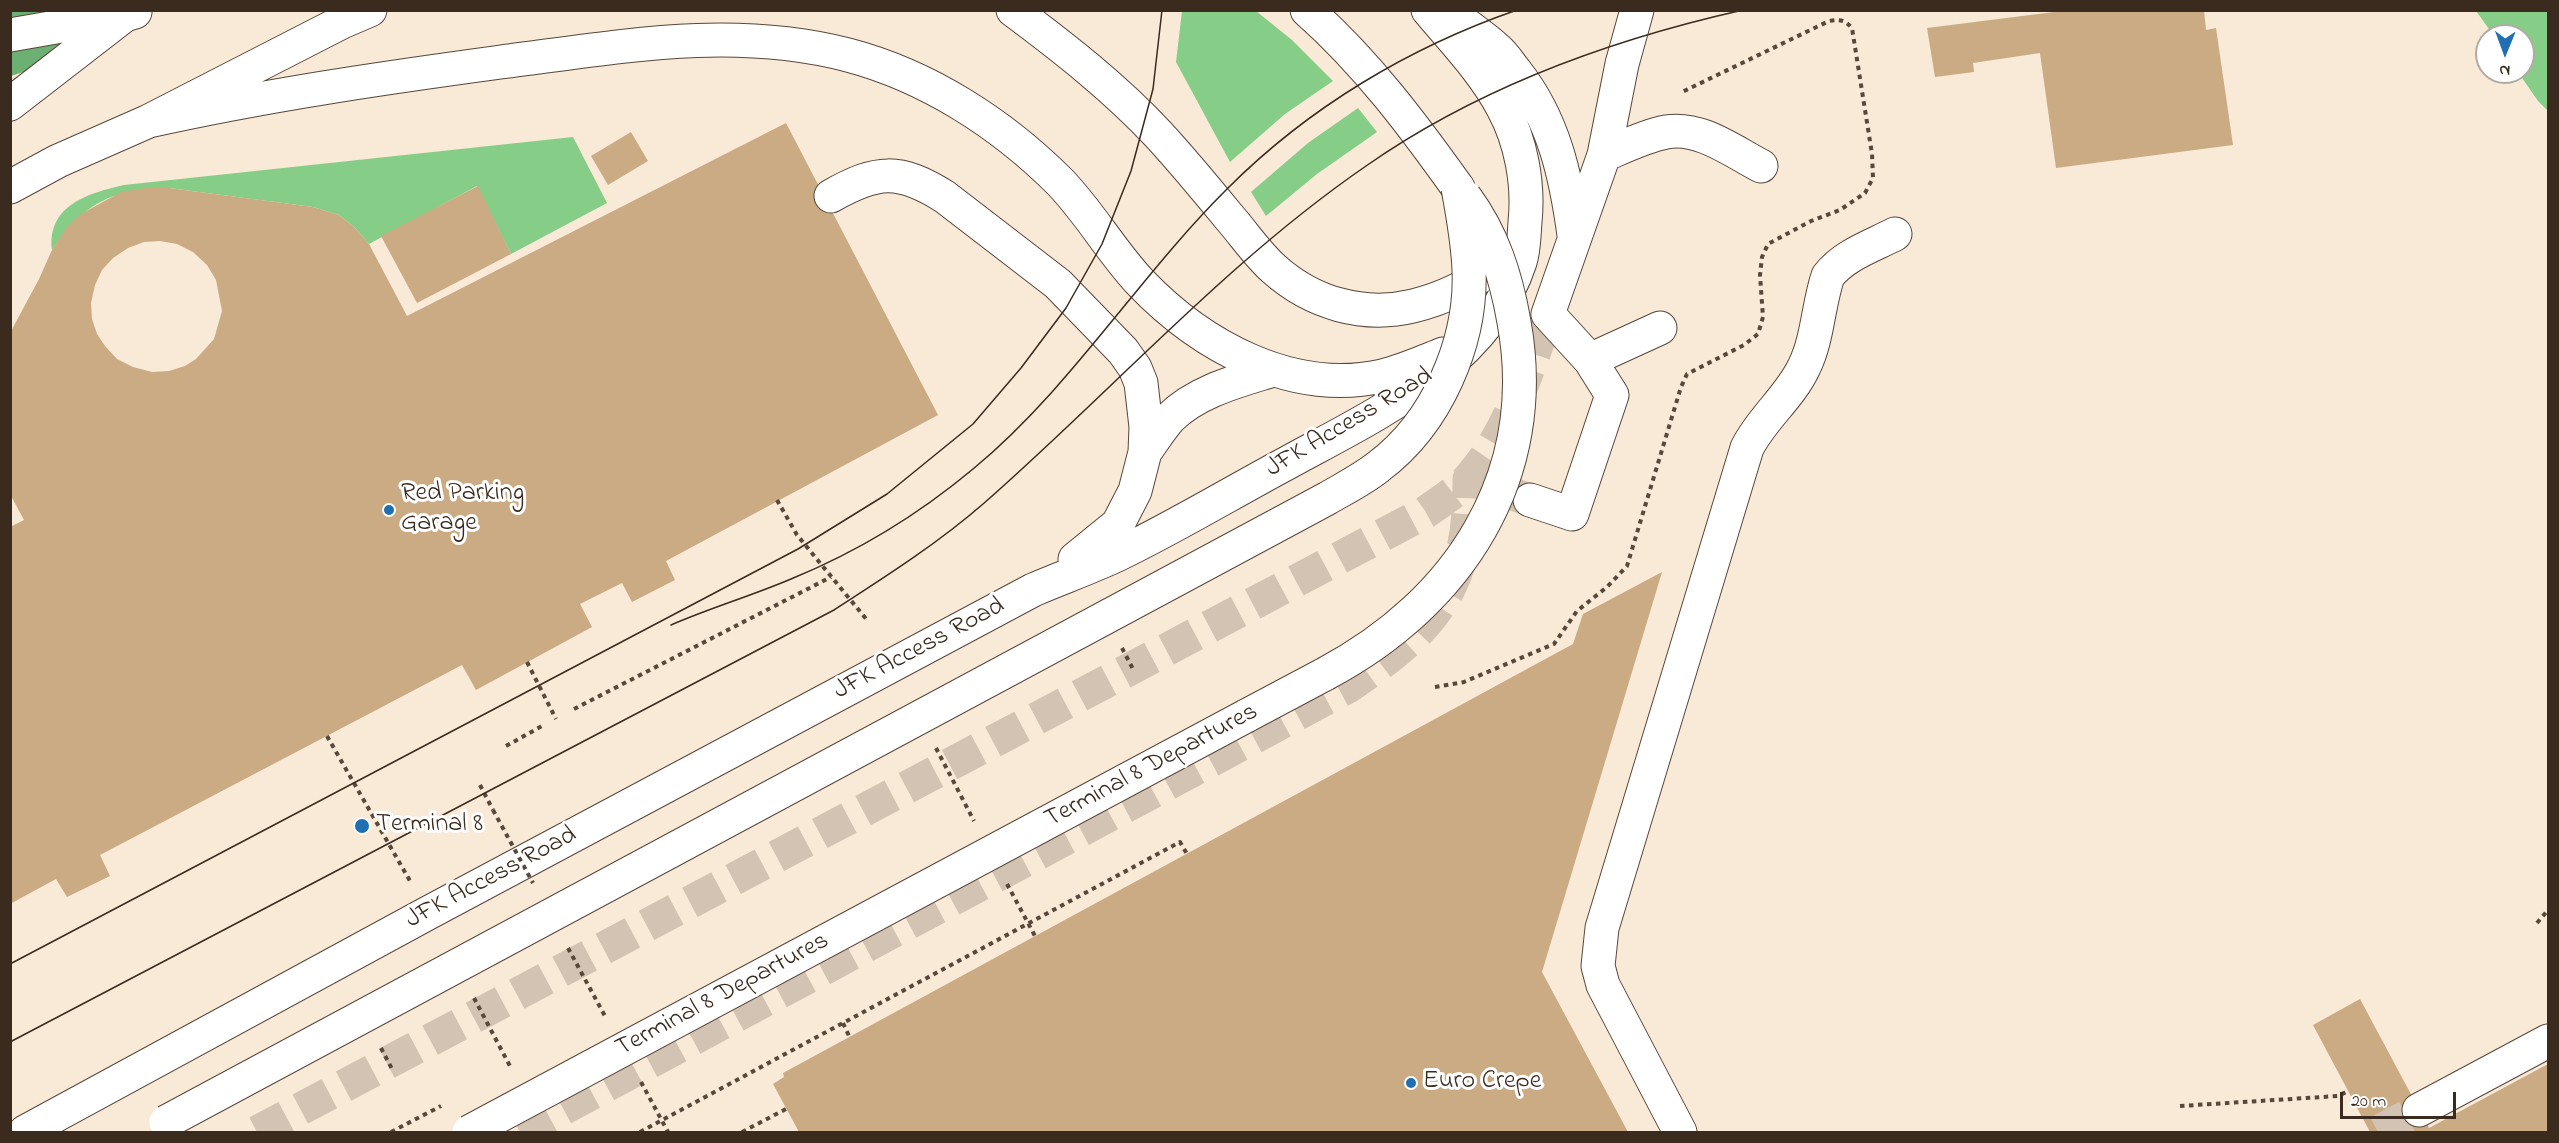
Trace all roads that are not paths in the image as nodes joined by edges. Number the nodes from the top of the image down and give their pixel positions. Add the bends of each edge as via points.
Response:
1 (370, 10) edge
2 (1013, 10) edge
3 (1307, 10) edge
4 (1428, 10) edge
5 (1447, 10) edge
6 (1637, 10) edge
7 (132, 13) edge
8 (10, 35) edge
9 (10, 104) edge
10 (149, 121) junction
11 (1604, 155) junction
12 (1761, 166) dead end
13 (10, 187) edge
14 (1458, 188) junction
15 (831, 196) dead end
16 (1527, 209) junction
17 (1895, 234) dead end
18 (1575, 240) junction
19 (1660, 328) dead end
20 (1469, 343) junction
21 (1590, 360) junction
22 (1273, 370) junction
23 (1144, 452) junction
24 (1530, 500) tunnel mouth
25 (1033, 590) junction
26 (2548, 1041) edge
27 (2419, 1110) tunnel mouth
28 (25, 1131) edge
29 (146, 1132) edge
30 (469, 1132) edge
31 (1680, 1132) edge

1 - 10 main road
2 - 16 main road via 1132,106 1272,268 1317,298 1343,307 1397,309 1451,293 1494,266
3 - 14 main road, Terminal 8 Departures via 1390,97
4 - 16 main road, JFK Access Road via 1503,108 1521,158
5 - 18 main road via 1500,51 1531,91 1559,156
6 - 11 main road
7 - 8 main road
7 - 9 main road
10 - 13 main road
10 - 22 main road via 227,103 376,78 658,42 734,39 816,48 888,67 952,98 989,124 1056,179 1139,281 1167,308 1221,347
11 - 12 main road via 1656,135 1679,131 1710,139
11 - 18 main road
14 - 29 main road, bridge via 1469,271 1461,340 1430,409 1401,446 1379,466 1318,504
14 - 30 main road, Terminal 8 Departures, bridge via 1481,219 1506,281 1518,343 1519,403 1514,447 1494,503 1462,559 1420,608 1348,662
15 - 23 main road via 865,178 903,176 945,197 1058,284 1108,334 1135,368 1145,406
16 - 20 main road, JFK Access Road via 1521,260 1514,278 1499,306
17 - 31 main road via 1836,265 1828,276 1804,367 1747,447 1602,928 1598,966 1604,986
18 - 21 main road via 1548,314
19 - 21 main road
20 - 22 main road via 1406,369 1354,380
20 - 25 main road, JFK Access Road via 1416,389 1354,427 1116,555
21 - 24 main road via 1612,394 1572,514
22 - 23 main road via 1225,385 1191,402 1170,418
23 - 25 main road via 1135,491 1118,524
25 - 28 main road, JFK Access Road
26 - 27 main road

